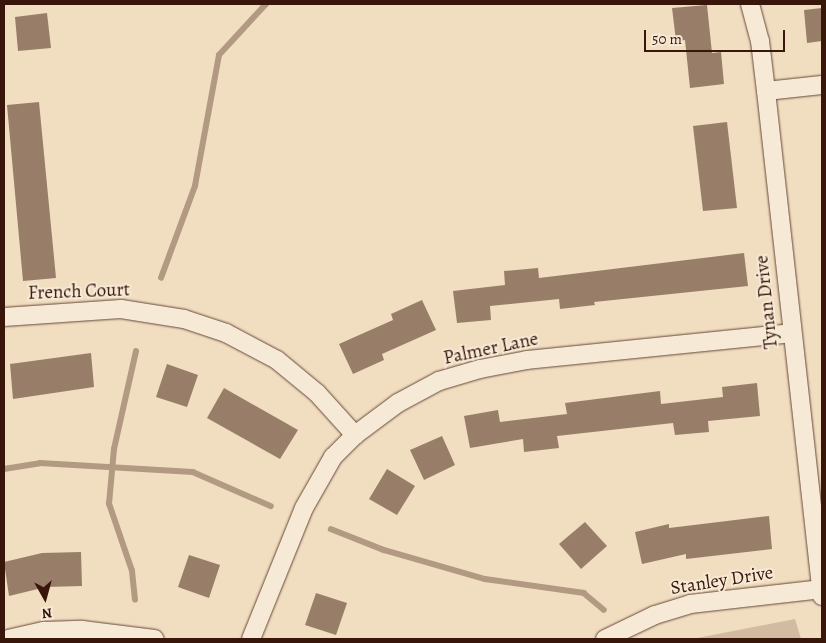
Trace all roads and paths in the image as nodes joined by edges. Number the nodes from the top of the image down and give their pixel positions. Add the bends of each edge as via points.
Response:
1 (750, 4) edge
2 (822, 85) edge
3 (766, 91) junction
4 (4, 317) edge
5 (792, 333) junction
6 (355, 435) junction
7 (822, 593) edge
8 (8, 639) edge
9 (154, 639) edge
10 (252, 639) edge
11 (605, 639) edge

1 - 3 street, Tynan Drive via 760,41
2 - 3 street
3 - 5 street, Tynan Drive
4 - 6 street, French Court via 121,309 184,319 226,333 277,360 317,393
5 - 6 street, Palmer Lane via 527,360 480,369 439,381 398,403
5 - 7 street, Tynan Drive
6 - 10 street, Palmer Lane via 333,457 304,508 256,620
7 - 11 street, Stanley Drive via 690,604 655,615
8 - 9 street via 44,631 82,630

